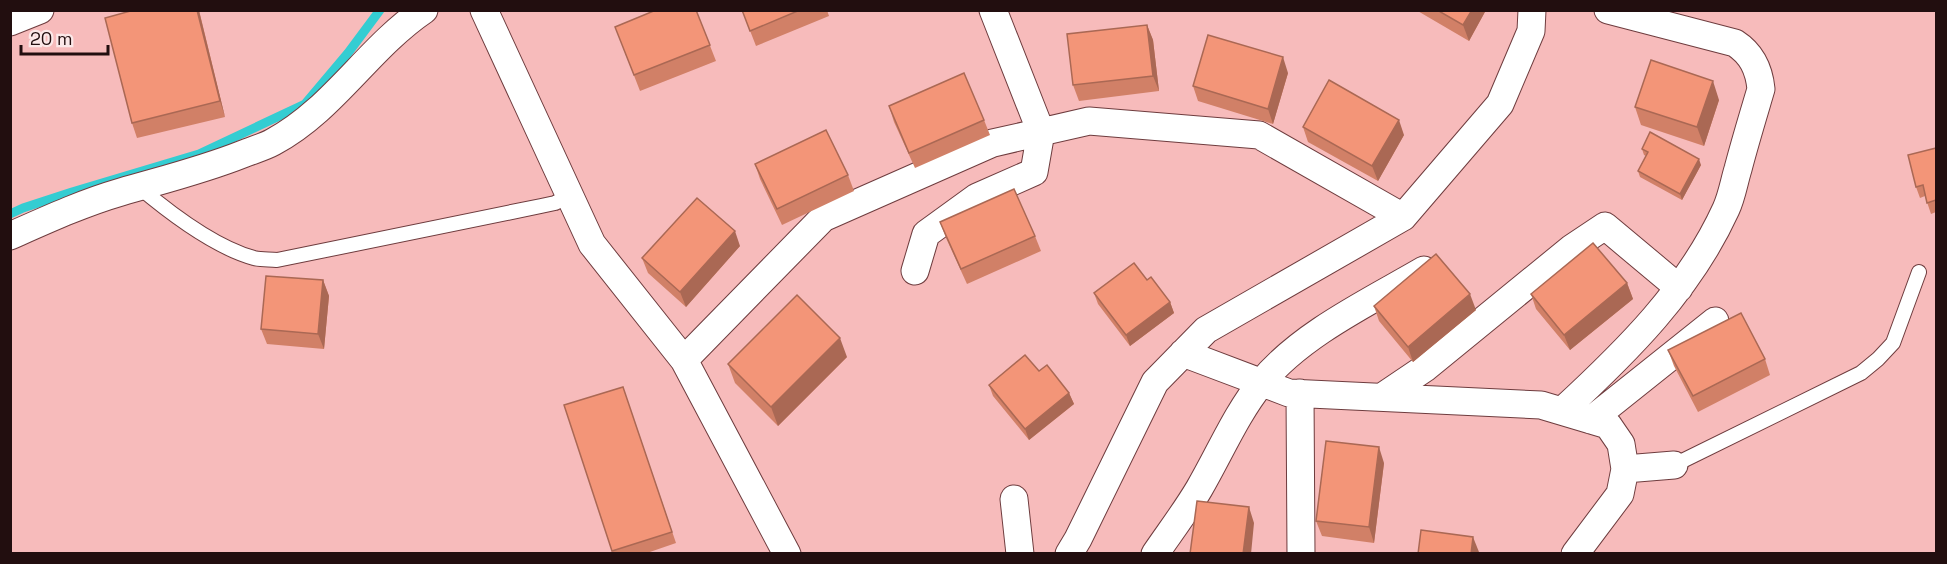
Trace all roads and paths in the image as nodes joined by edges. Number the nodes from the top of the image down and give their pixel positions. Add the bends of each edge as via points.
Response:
1 (40, 10) edge
2 (424, 10) edge
3 (484, 10) edge
4 (993, 10) edge
5 (1532, 10) edge
6 (1608, 10) edge
7 (10, 22) edge
8 (1041, 132) junction
9 (139, 188) junction
10 (569, 196) junction
11 (1403, 217) junction
12 (10, 236) edge
13 (1424, 270) edge
14 (915, 271) dead end
15 (1919, 273) dead end
16 (1679, 288) junction
17 (1715, 321) dead end
18 (1183, 353) junction
19 (684, 360) junction
20 (1261, 382) junction
21 (1300, 393) junction
22 (1382, 397) junction
23 (1562, 411) junction
24 (1591, 420) junction
25 (1674, 465) joint
26 (1625, 469) junction
27 (1014, 499) dead end
28 (787, 554) edge
29 (1020, 554) edge
30 (1069, 554) edge
31 (1155, 554) edge
32 (1301, 554) edge
33 (1575, 554) edge

1 - 7 street
2 - 9 street via 385,43 313,116 273,143
3 - 10 street
4 - 8 street
5 - 11 street via 1531,31 1500,104
6 - 16 street via 1734,43 1750,55 1760,76 1761,89 1727,207
8 - 11 street via 1089,121 1258,135
8 - 14 street via 1034,172 977,197 926,234
8 - 19 street via 993,142 824,218
9 - 10 lane via 211,239 257,259 277,260 542,206
9 - 12 street
10 - 19 street via 592,244
11 - 18 street via 1206,330
13 - 20 street via 1314,335
15 - 25 lane via 1893,343 1862,373
16 - 22 street via 1605,226 1572,248 1425,368
16 - 23 street via 1616,361
17 - 24 street
18 - 20 street
18 - 30 street via 1155,382
19 - 28 street
20 - 21 street
20 - 31 street via 1225,438 1199,489
21 - 22 street
21 - 32 street
22 - 23 street via 1541,405
23 - 24 street
24 - 26 street via 1608,425 1621,444
25 - 26 street
26 - 33 street via 1620,494
27 - 29 street

